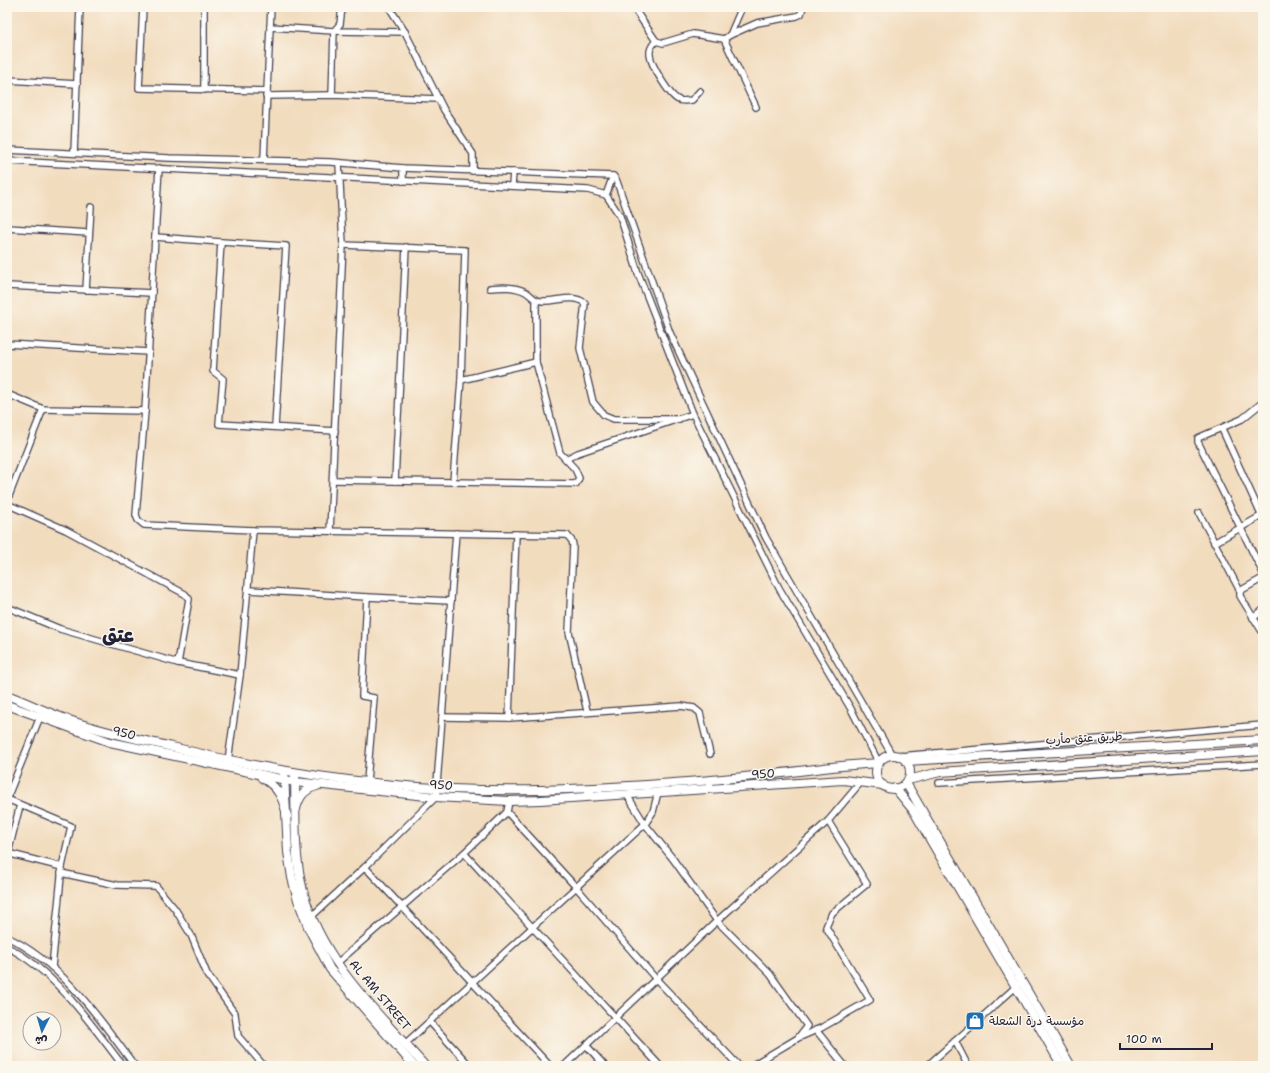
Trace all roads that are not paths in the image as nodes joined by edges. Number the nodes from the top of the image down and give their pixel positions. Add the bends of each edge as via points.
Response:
1 (80, 7) edge
2 (143, 7) edge
3 (204, 7) edge
4 (271, 7) edge
5 (342, 7) edge
6 (389, 7) edge
7 (633, 7) edge
8 (742, 7) edge
9 (803, 7) edge
10 (270, 27) junction
11 (334, 31) junction
12 (405, 32) junction
13 (730, 35) junction
14 (724, 39) junction
15 (656, 41) junction
16 (7, 80) edge
17 (76, 84) junction
18 (204, 90) junction
19 (700, 92) dead end
20 (267, 93) junction
21 (332, 95) junction
22 (438, 99) junction
23 (756, 108) dead end
24 (7, 150) edge
25 (74, 153) junction
26 (151, 157) junction
27 (264, 159) junction
28 (7, 161) edge
29 (339, 163) junction
30 (156, 168) junction
31 (403, 168) junction
32 (473, 170) junction
33 (513, 172) junction
34 (613, 176) junction
35 (341, 177) junction
36 (403, 180) junction
37 (512, 186) junction
38 (606, 195) junction
39 (91, 207) dead end
40 (7, 228) edge
41 (90, 234) junction
42 (155, 236) junction
43 (221, 242) junction
44 (343, 245) junction
45 (406, 247) junction
46 (7, 286) edge
47 (490, 288) dead end
48 (86, 290) junction
49 (152, 293) junction
50 (536, 300) junction
51 (7, 344) edge
52 (149, 352) junction
53 (536, 362) junction
54 (461, 380) junction
55 (7, 394) edge
56 (701, 400) junction
57 (1263, 402) edge
58 (690, 404) junction
59 (43, 409) junction
60 (145, 411) junction
61 (692, 414) junction
62 (679, 420) junction
63 (275, 427) junction
64 (1222, 429) junction
65 (335, 431) junction
66 (566, 459) junction
67 (332, 480) junction
68 (394, 480) junction
69 (453, 482) junction
70 (7, 503) edge
71 (1199, 513) dead end
72 (1262, 518) edge
73 (1239, 528) junction
74 (253, 530) junction
75 (330, 531) junction
76 (456, 533) junction
77 (516, 534) junction
78 (1214, 543) junction
79 (1263, 573) edge
80 (1263, 578) edge
81 (248, 590) junction
82 (1240, 591) junction
83 (367, 597) junction
84 (450, 601) junction
85 (7, 607) edge
86 (1263, 610) edge
87 (1253, 618) junction
88 (1263, 633) edge
89 (178, 663) junction
90 (240, 676) junction
91 (7, 695) edge
92 (7, 705) edge
93 (587, 711) junction
94 (40, 717) junction
95 (442, 717) junction
96 (509, 718) junction
97 (1263, 725) edge
98 (1263, 740) edge
99 (1263, 751) edge
100 (710, 754) dead end
101 (900, 757) junction
102 (228, 761) junction
103 (879, 763) junction
104 (1263, 764) edge
105 (295, 773) junction
106 (256, 775) junction
107 (284, 776) junction
108 (295, 782) junction
109 (367, 782) junction
110 (861, 782) junction
111 (907, 782) junction
112 (939, 783) dead end
113 (883, 785) junction
114 (324, 786) junction
115 (626, 786) junction
116 (437, 787) junction
117 (895, 788) junction
118 (658, 792) junction
119 (627, 795) junction
120 (436, 797) junction
121 (7, 799) edge
122 (509, 801) junction
123 (20, 805) junction
124 (296, 808) junction
125 (507, 812) junction
126 (287, 816) junction
127 (828, 821) junction
128 (645, 824) junction
129 (464, 853) junction
130 (7, 854) edge
131 (365, 867) junction
132 (61, 870) junction
133 (576, 887) junction
134 (402, 908) junction
135 (312, 916) junction
136 (717, 921) junction
137 (532, 928) junction
138 (7, 937) edge
139 (7, 947) edge
140 (337, 963) junction
141 (52, 967) junction
142 (656, 979) junction
143 (472, 983) junction
144 (1019, 984) junction
145 (616, 1017) junction
146 (430, 1022) junction
147 (816, 1030) junction
148 (798, 1038) junction
149 (955, 1041) junction
150 (406, 1043) junction
151 (586, 1045) junction
152 (411, 1065) edge
153 (123, 1066) edge
154 (135, 1066) edge
155 (264, 1066) edge
156 (425, 1066) edge
157 (470, 1066) edge
158 (550, 1066) edge
159 (564, 1066) edge
160 (605, 1066) edge
161 (660, 1066) edge
162 (739, 1066) edge
163 (751, 1066) edge
164 (845, 1066) edge
165 (927, 1066) edge
166 (968, 1066) edge
167 (1062, 1066) edge
168 (1071, 1066) edge

1 - 17 street
2 - 18 street via 139,88
3 - 18 street
4 - 10 street
5 - 11 street via 340,24
6 - 12 street
7 - 15 street
8 - 13 street
9 - 13 street via 801,14 797,16 757,23
10 - 11 street
10 - 20 street
11 - 12 street
11 - 21 street
12 - 22 street
13 - 14 street
14 - 15 street via 693,34 663,43
14 - 23 street
15 - 19 street via 650,55 653,65 672,95 680,101 692,100
16 - 17 street
17 - 25 street
18 - 20 street
20 - 21 street
20 - 27 street
21 - 22 street
22 - 32 street via 472,154
24 - 25 street
25 - 26 street
26 - 27 street
26 - 30 street
27 - 29 street
28 - 30 street
29 - 31 street
29 - 35 street
30 - 35 street
30 - 42 street
31 - 32 street
31 - 36 street
32 - 33 street
33 - 34 street
33 - 37 street
34 - 38 street
34 - 56 street via 621,188 670,333
35 - 36 street
35 - 44 street
36 - 37 street
37 - 38 street via 588,190
38 - 58 street via 620,216 638,273
39 - 41 street
40 - 41 street
41 - 48 street
42 - 43 street
42 - 49 street
43 - 63 street via 213,371 223,379 219,424
43 - 63 street via 286,246
44 - 45 street
44 - 65 street
45 - 54 street via 465,250
45 - 68 street
46 - 48 street
47 - 50 street via 511,287 525,292
48 - 49 street
49 - 52 street
50 - 53 street
50 - 62 street via 569,298 585,303 580,348 593,402 604,415 614,419
51 - 52 street
52 - 60 street
53 - 54 street
53 - 66 street via 560,453
54 - 69 street
55 - 59 street
56 - 58 street
56 - 101 street via 766,538
57 - 64 street via 1242,419
58 - 61 street
59 - 60 street
59 - 70 street
60 - 74 street via 136,515 140,523
61 - 62 street
61 - 103 street via 780,588 851,709
62 - 66 street
63 - 65 street
64 - 72 street
64 - 73 street via 1198,438 1198,442
65 - 67 street
66 - 69 street via 579,478 576,484
67 - 68 street
67 - 75 street
68 - 69 street
70 - 89 street via 66,530 185,594 189,599
71 - 78 street
72 - 73 street
73 - 78 street
73 - 79 street
74 - 75 street
74 - 81 street
75 - 76 street
76 - 77 street
76 - 84 street
77 - 93 street via 567,536 572,541 569,632
77 - 96 street
78 - 82 street
80 - 82 street
81 - 83 street
81 - 90 street
82 - 87 street via 1240,596
83 - 84 street
83 - 109 street via 362,696 374,698
84 - 95 street
85 - 89 street via 60,629
86 - 87 street
87 - 88 street
89 - 90 street
90 - 102 street
91 - 102 main road, 950 via 84,725
92 - 94 main road, 950 / 950
93 - 96 street
93 - 100 street via 681,706 694,708 700,713
94 - 106 main road, 950 / 950 via 110,742
94 - 121 street
95 - 96 street
95 - 116 street
97 - 101 street
98 - 101 main road, طريق عتق مأرب
99 - 111 main road, طريق عتق مأرب via 940,772
101 - 103 main road via 884,757
101 - 111 main road via 910,768
102 - 107 main road, 950
103 - 113 main road via 877,775
103 - 115 main road, 950
104 - 112 street
105 - 107 main road, 950
105 - 108 main road, AL AM STREET
105 - 109 main road, 950
106 - 107 main road, 950 / 950
106 - 126 main road via 268,781 278,791 285,803
107 - 108 main road, 950 / 950
107 - 126 main road, AL AM STREET
108 - 114 main road, 950 / 950
108 - 124 main road, AL AM STREET
109 - 116 main road, 950
110 - 113 main road, 950 / 950
110 - 118 main road, 950 / 950 via 843,780
110 - 127 street
111 - 117 main road
111 - 144 main road
113 - 117 main road
114 - 120 main road, 950 / 950
114 - 124 main road via 308,789 298,801
115 - 116 main road, 950 via 542,790
115 - 119 main road
116 - 120 street
117 - 144 main road via 913,810
118 - 119 main road, 950 / 950
118 - 128 street via 653,812
119 - 122 main road, 950 / 950
119 - 128 street
120 - 122 main road, 950 / 950
120 - 131 street
121 - 123 street
122 - 125 street
123 - 130 street
123 - 132 street via 71,826
124 - 135 main road, AL AM STREET via 298,863 303,892
125 - 129 street
125 - 133 street
126 - 152 main road, AL AM STREET via 292,878 317,946 330,969
127 - 136 street
127 - 147 street via 867,884 832,913 826,927 870,1000
128 - 133 street
128 - 136 street
129 - 134 street
129 - 137 street
130 - 132 street
131 - 134 street
131 - 135 street
132 - 141 street
132 - 155 street via 117,885 156,886 179,915 191,935 206,974 235,1014 238,1036
133 - 137 street
133 - 142 street
134 - 140 street
134 - 143 street
135 - 140 main road, AL AM STREET
136 - 142 street
136 - 148 street via 770,974 807,1026
137 - 143 street
137 - 145 street
138 - 141 street
139 - 153 street via 57,985
140 - 150 main road, AL AM STREET
141 - 154 street via 66,980
142 - 145 street
142 - 162 street
143 - 146 street
143 - 158 street
144 - 149 street
144 - 167 main road
144 - 168 main road
145 - 151 street
145 - 161 street
146 - 150 street
146 - 157 street
147 - 148 street
147 - 164 street
148 - 163 street
149 - 165 street
149 - 166 street
150 - 156 main road, AL AM STREET
151 - 159 street
151 - 160 street

